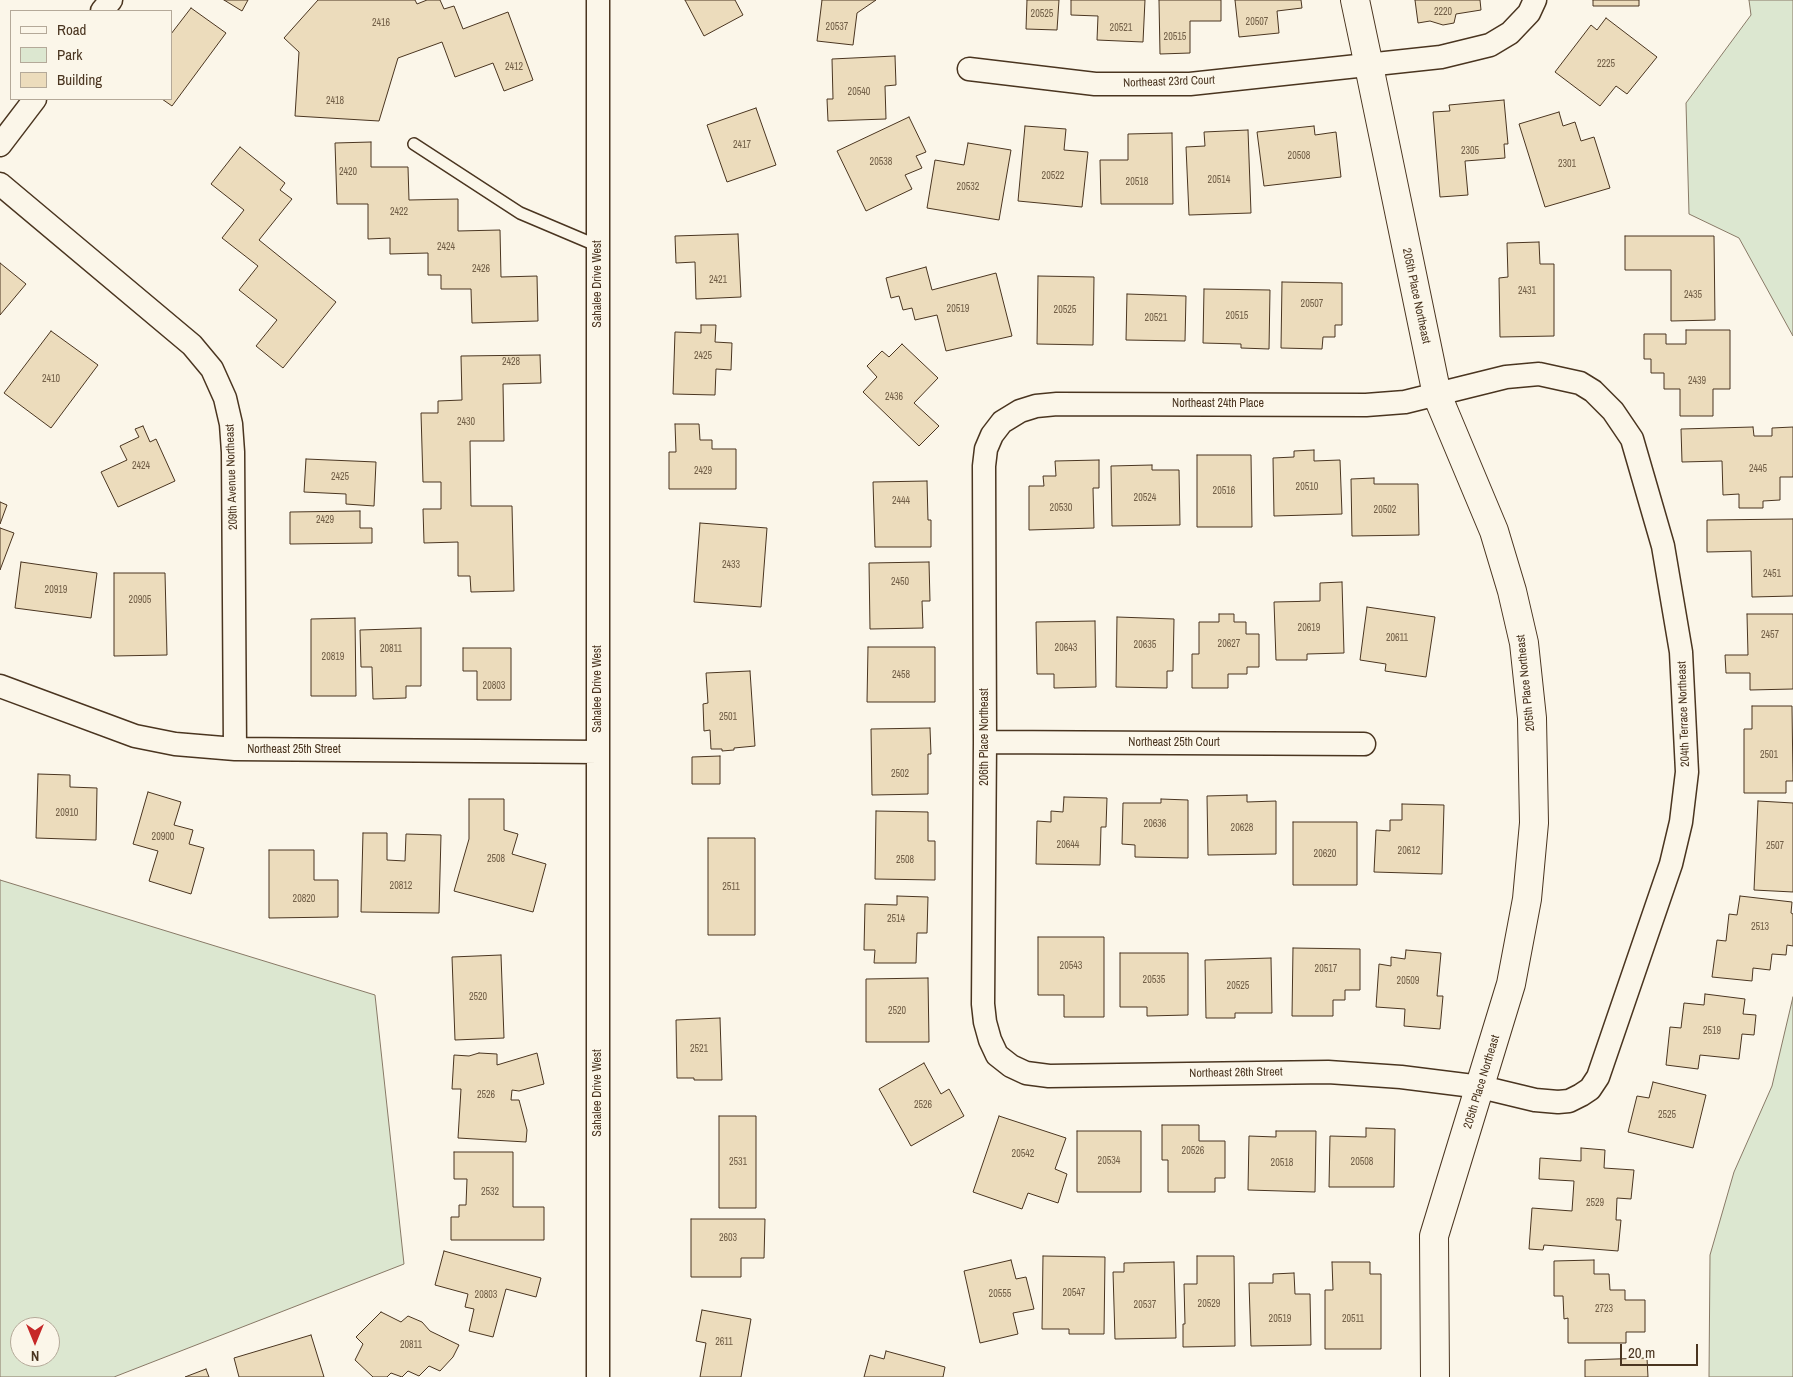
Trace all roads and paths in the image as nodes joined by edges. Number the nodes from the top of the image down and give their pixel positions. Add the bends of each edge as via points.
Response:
1 (111, 0) edge
2 (598, 0) edge
3 (1354, 0) edge
4 (1535, 0) edge
5 (103, 10) edge
6 (1370, 66) junction
7 (969, 69) dead end
8 (34, 100) edge
9 (414, 144) dead end
10 (0, 145) edge
11 (0, 184) edge
12 (598, 246) junction
13 (1437, 395) junction
14 (1002, 422) joint
15 (0, 686) edge
16 (985, 742) junction
17 (1364, 744) dead end
18 (235, 749) junction
19 (598, 752) junction
20 (997, 1055) joint
21 (1481, 1087) junction
22 (598, 1377) edge
23 (1435, 1377) edge

1 - 5 street
2 - 12 street, Sahalee Drive West
3 - 6 street, 205th Place Northeast
4 - 6 street, Northeast 23rd Court via 1529,13 1510,33 1490,45 1441,57
6 - 7 street, Northeast 23rd Court via 1190,84 1095,84
6 - 13 street, 205th Place Northeast
8 - 10 street
9 - 12 lane via 520,213
11 - 18 street, 209th Avenue Northeast via 192,345 212,369 225,398 234,452
12 - 19 street, Sahalee Drive West
13 - 14 street, Northeast 24th Place via 1366,405 1057,404 1020,411
13 - 21 street, 205th Place Northeast via 1494,531 1512,591 1524,644 1532,718 1534,822 1527,899 1511,984
13 - 21 street, 204th Terrace Northeast via 1506,377 1539,374 1580,383 1613,411 1632,439 1660,537 1681,652 1686,772 1681,822 1671,864 1598,1077 1581,1095 1558,1102
14 - 16 street, 206th Place Northeast via 986,448 984,466
15 - 18 street, Northeast 25th Street via 135,736 175,744
16 - 17 street, Northeast 25th Court
16 - 20 street, 206th Place Northeast via 983,1004 985,1022
18 - 19 street, Northeast 25th Street
19 - 22 street, Sahalee Drive West
20 - 21 street, Northeast 26th Street via 1026,1073 1049,1076 1328,1072
21 - 23 street, 205th Place Northeast via 1434,1236

